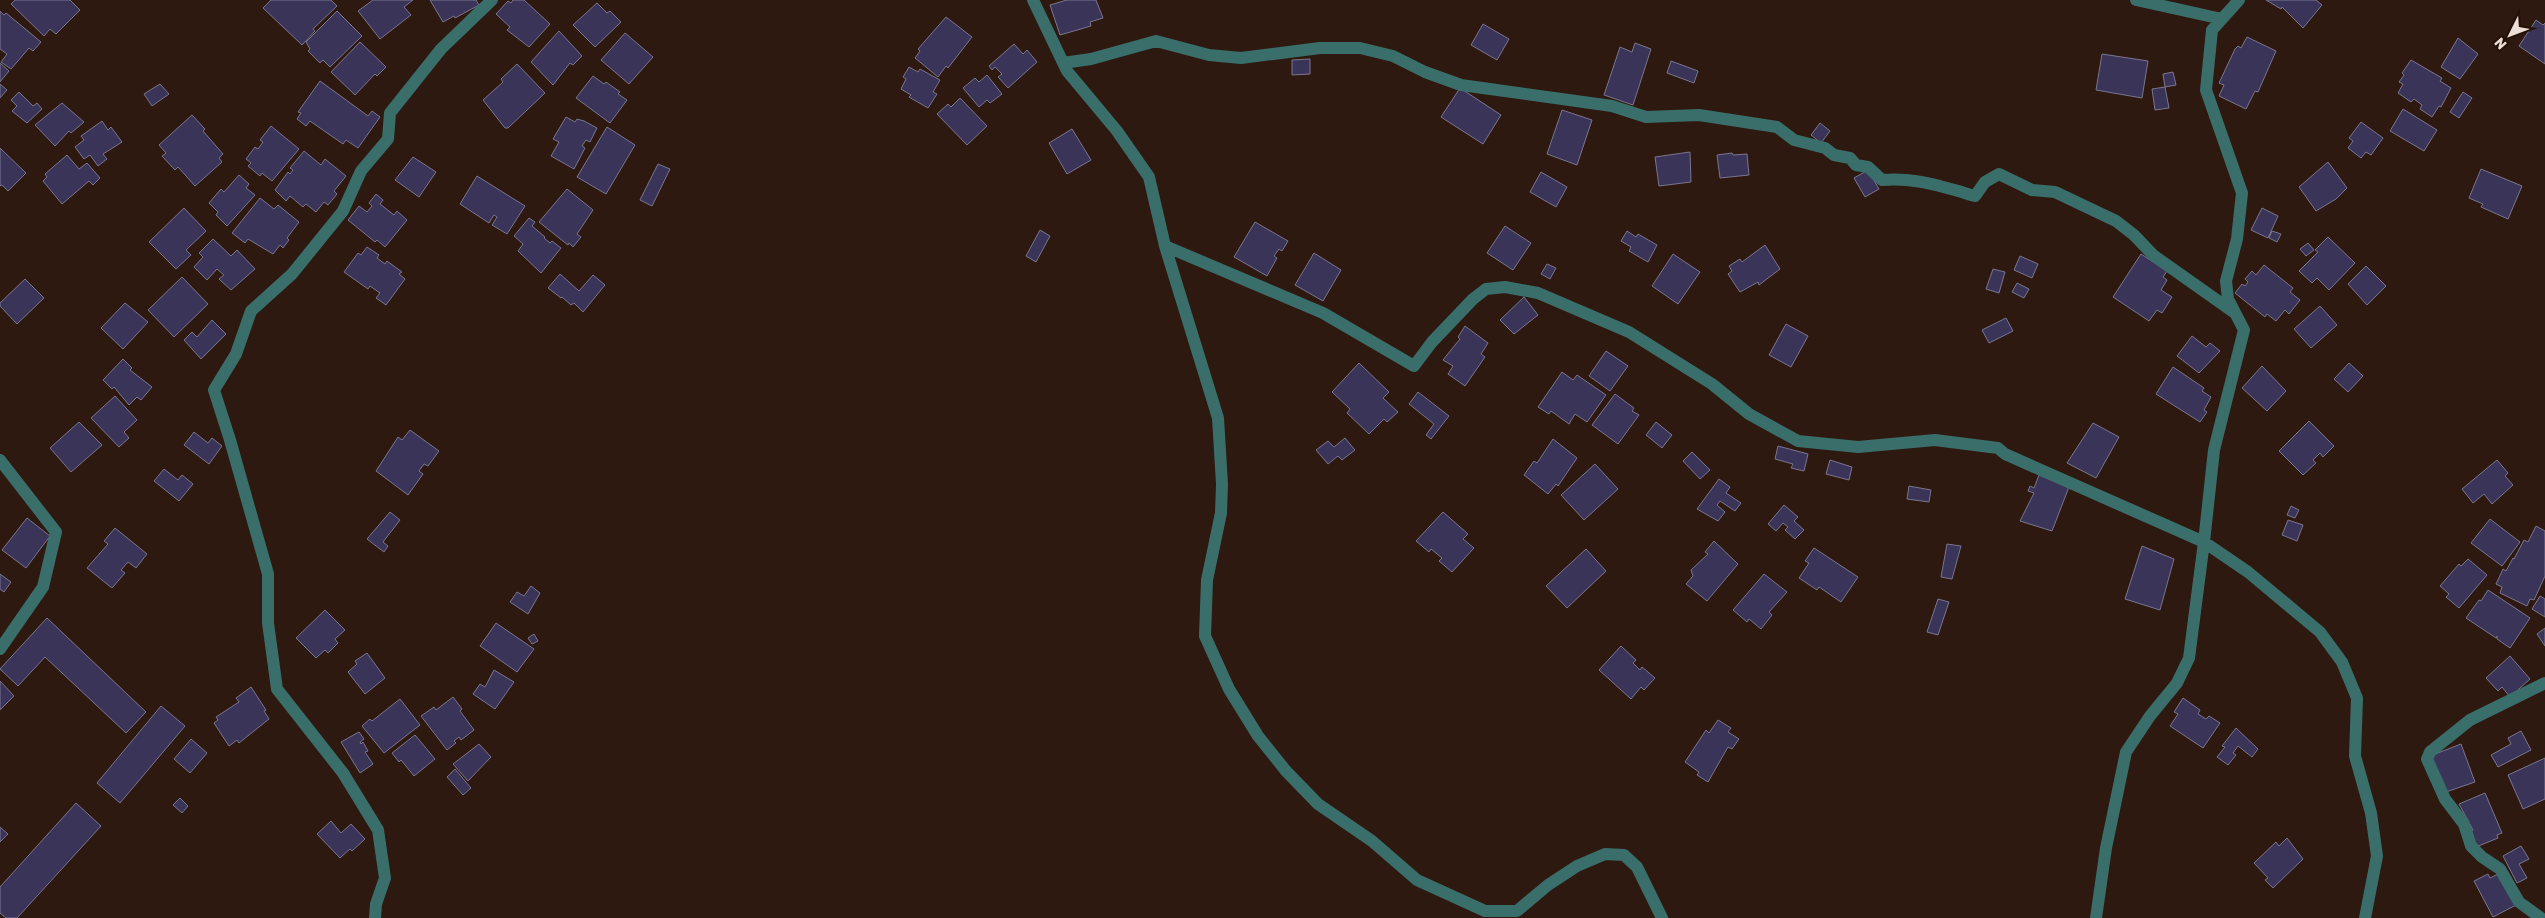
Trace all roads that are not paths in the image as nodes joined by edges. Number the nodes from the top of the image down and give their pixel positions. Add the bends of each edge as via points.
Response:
1 (492, 0) edge
2 (1034, 0) edge
3 (2136, 0) edge
4 (2239, 0) edge
5 (2222, 19) junction
6 (1063, 63) junction
7 (1165, 246) junction
8 (2235, 312) junction
9 (0, 460) edge
10 (2204, 542) junction
11 (0, 649) edge
12 (2545, 683) edge
13 (375, 918) edge
14 (1662, 918) edge
15 (2096, 918) edge
16 (2365, 918) edge
17 (2541, 918) edge

1 - 13 street via 441,49 390,113 388,139 361,171 342,211 292,274 251,311 236,354 214,390 268,574 268,623 277,689 343,773 378,830 385,878
2 - 6 street
3 - 5 street
4 - 5 street
5 - 8 street via 2212,30 2206,90 2242,193 2237,239 2226,281 2228,299
6 - 7 street via 1149,177
6 - 8 street via 1091,59 1156,41 1241,58 1320,48 1360,48 1393,56 1461,85 1612,106 1646,117 1699,115 1777,126 1794,140 1825,148 1834,155 1850,158 1856,165 1868,167 1882,180 1897,178 1929,183 1975,196 1985,182 1999,174 2032,190 2056,192 2116,221 2153,255
7 - 10 street via 1323,313 1414,366 1432,342 1486,289 1505,287 1538,292 1629,332 1712,384 1749,414 1798,441 1858,447 1936,440 1998,448
7 - 14 street via 1218,418 1221,512 1206,580 1205,636 1229,689 1258,736 1286,772 1318,804 1372,841 1417,880 1485,911 1517,911 1577,866 1605,854 1624,855 1637,867
8 - 10 street via 2244,330 2214,450
9 - 11 street via 56,532 43,587
10 - 15 street via 2188,658 2177,683 2126,752 2106,848
10 - 16 street via 2248,572 2320,632 2342,662 2356,698 2355,756 2371,814 2377,856
12 - 17 street via 2470,720 2430,752 2427,759 2445,800 2464,824 2472,846 2500,869 2519,902

